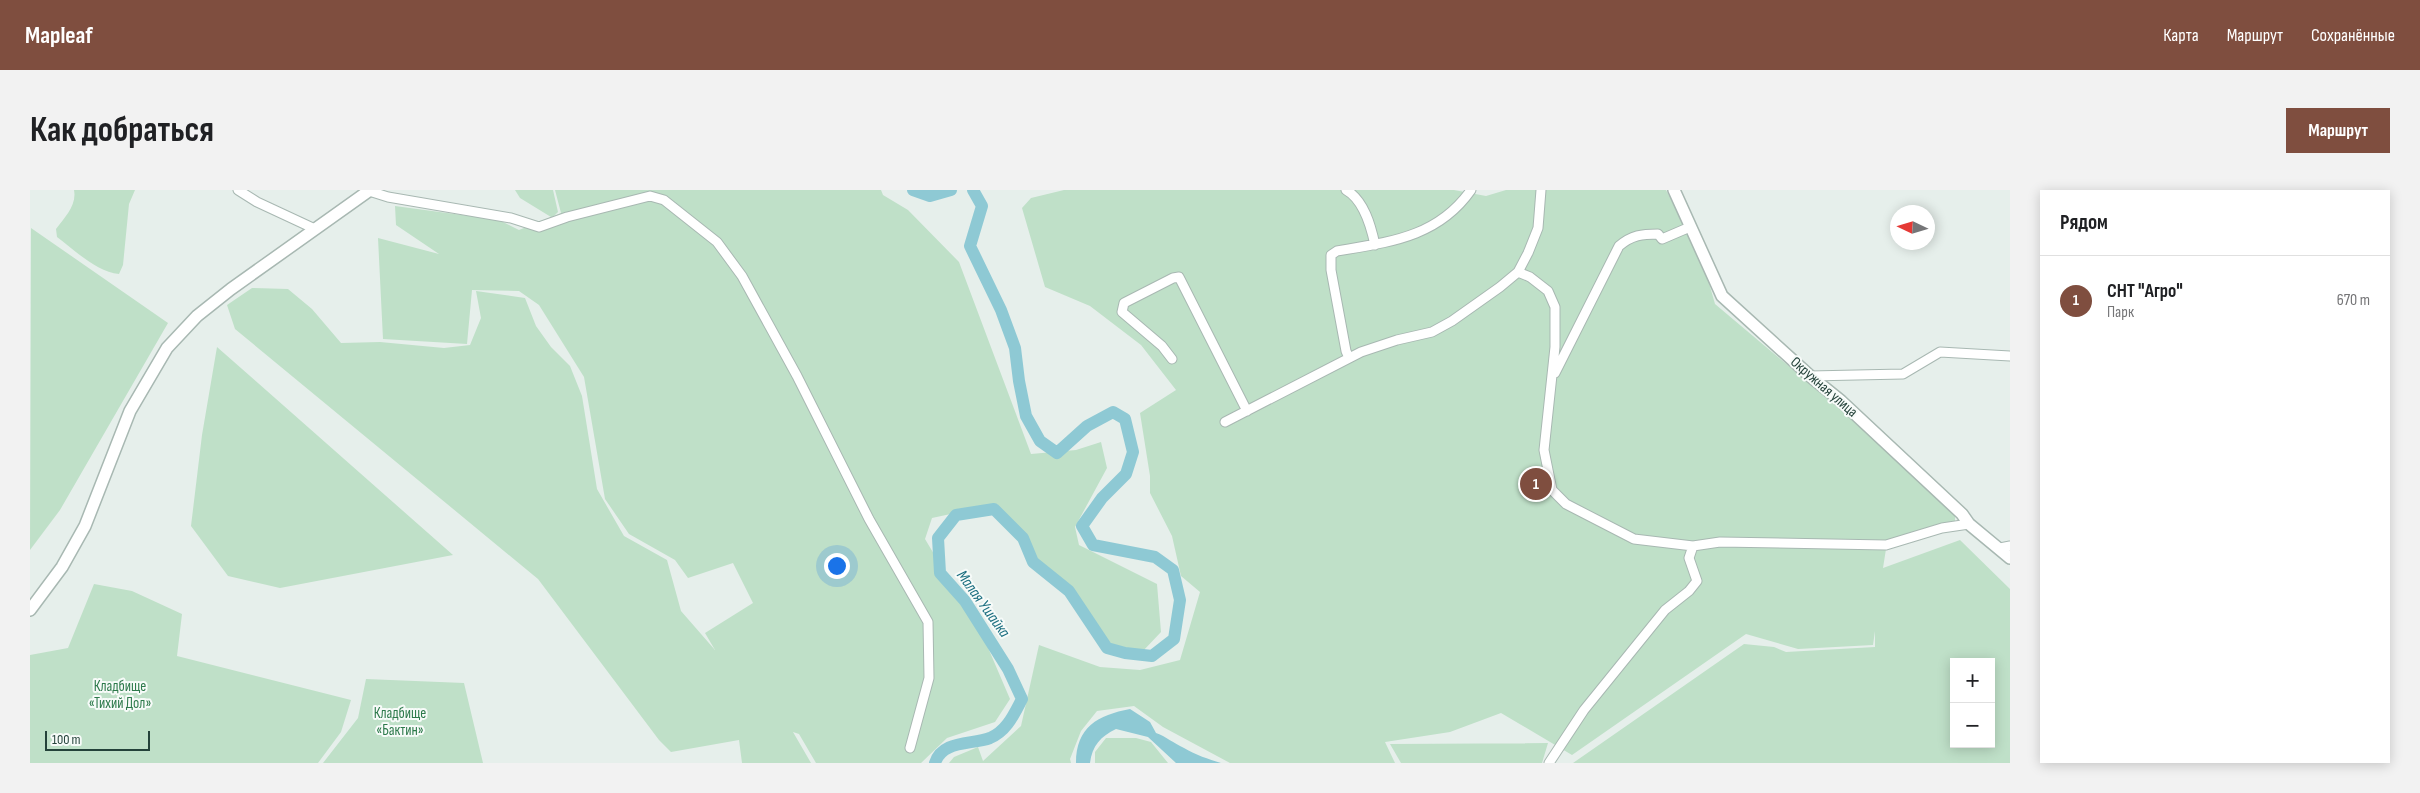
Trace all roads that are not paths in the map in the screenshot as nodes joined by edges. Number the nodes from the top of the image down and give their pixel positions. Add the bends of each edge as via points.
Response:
1 (238, 190) edge
2 (369, 190) edge
3 (1346, 190) edge
4 (1472, 190) edge
5 (1541, 190) edge
6 (1674, 190) edge
7 (1690, 227) junction
8 (315, 229) junction
9 (1375, 245) junction
10 (1518, 272) junction
11 (2010, 356) edge
12 (1349, 358) junction
13 (1172, 359) dead end
14 (1810, 376) junction
15 (1551, 382) junction
16 (1247, 411) junction
17 (1225, 422) dead end
18 (1969, 524) junction
19 (1693, 546) junction
20 (2005, 547) edge
21 (2010, 558) edge
22 (30, 610) edge
23 (910, 748) dead end
24 (1550, 763) edge

1 - 8 street
2 - 8 street
2 - 23 street via 511,218 539,227 650,196 664,200 717,242 746,282 869,519 928,622 929,678
3 - 9 street via 1362,207
4 - 9 street via 1459,208 1436,225
5 - 10 street via 1538,228
6 - 7 street, Окружная улица
7 - 14 street, Окружная улица via 1722,296
7 - 15 street via 1662,239 1658,234 1643,234 1629,238 1619,246
8 - 22 street via 210,305 167,348 130,411 85,526 62,568
9 - 12 street via 1337,251 1330,259
10 - 12 street via 1460,316 1432,332 1380,345
10 - 15 street via 1548,291 1555,306
11 - 14 street via 1940,352 1903,374
12 - 16 street
13 - 16 street via 1162,346 1122,312 1122,307 1124,303 1179,277
14 - 18 street, Окружная улица via 1841,401
15 - 19 street via 1544,450 1552,490 1559,499 1634,539
16 - 17 street
18 - 19 street via 1942,528 1886,546 1720,542
18 - 20 street, Окружная улица
19 - 24 street via 1689,558 1697,581 1665,610 1584,710
20 - 21 street, Окружная улица

